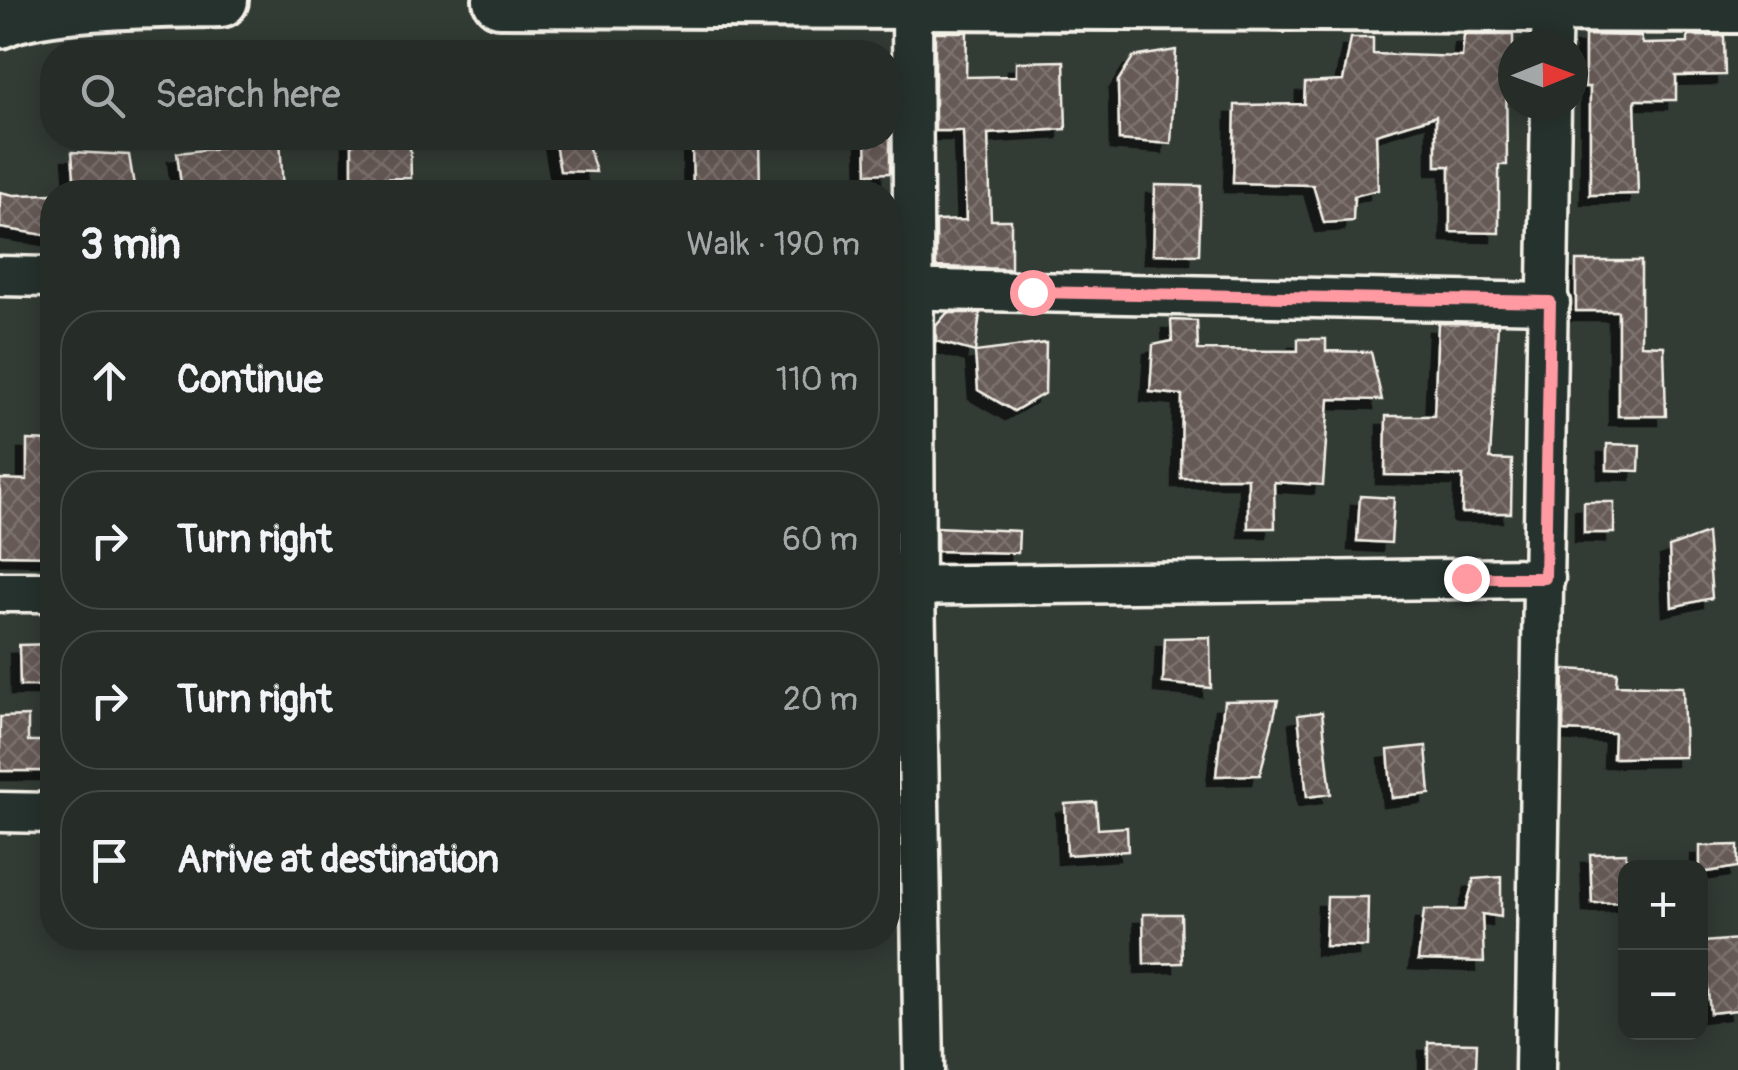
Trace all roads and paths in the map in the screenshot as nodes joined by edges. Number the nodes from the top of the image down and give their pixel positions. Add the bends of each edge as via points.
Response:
1 (221, 0) edge
2 (500, 0) edge
3 (538, 0) edge
4 (68, 2) edge
5 (912, 3) junction
6 (1738, 6) edge
7 (0, 21) edge
8 (1552, 24) edge
9 (1551, 120) edge
10 (0, 276) edge
11 (40, 277) edge
12 (900, 289) edge
13 (1550, 302) junction
14 (1545, 578) junction
15 (901, 586) edge
16 (0, 592) edge
17 (40, 592) edge
18 (0, 812) edge
19 (40, 813) edge
20 (924, 1070) edge
21 (1535, 1070) edge

1 - 4 main road
2 - 3 main road
3 - 5 main road
4 - 7 main road
5 - 8 main road
5 - 12 street
6 - 8 main road
9 - 13 street
10 - 11 street
12 - 13 street
12 - 15 street
13 - 14 street
14 - 15 street
14 - 21 street
15 - 20 street
16 - 17 street
18 - 19 street

